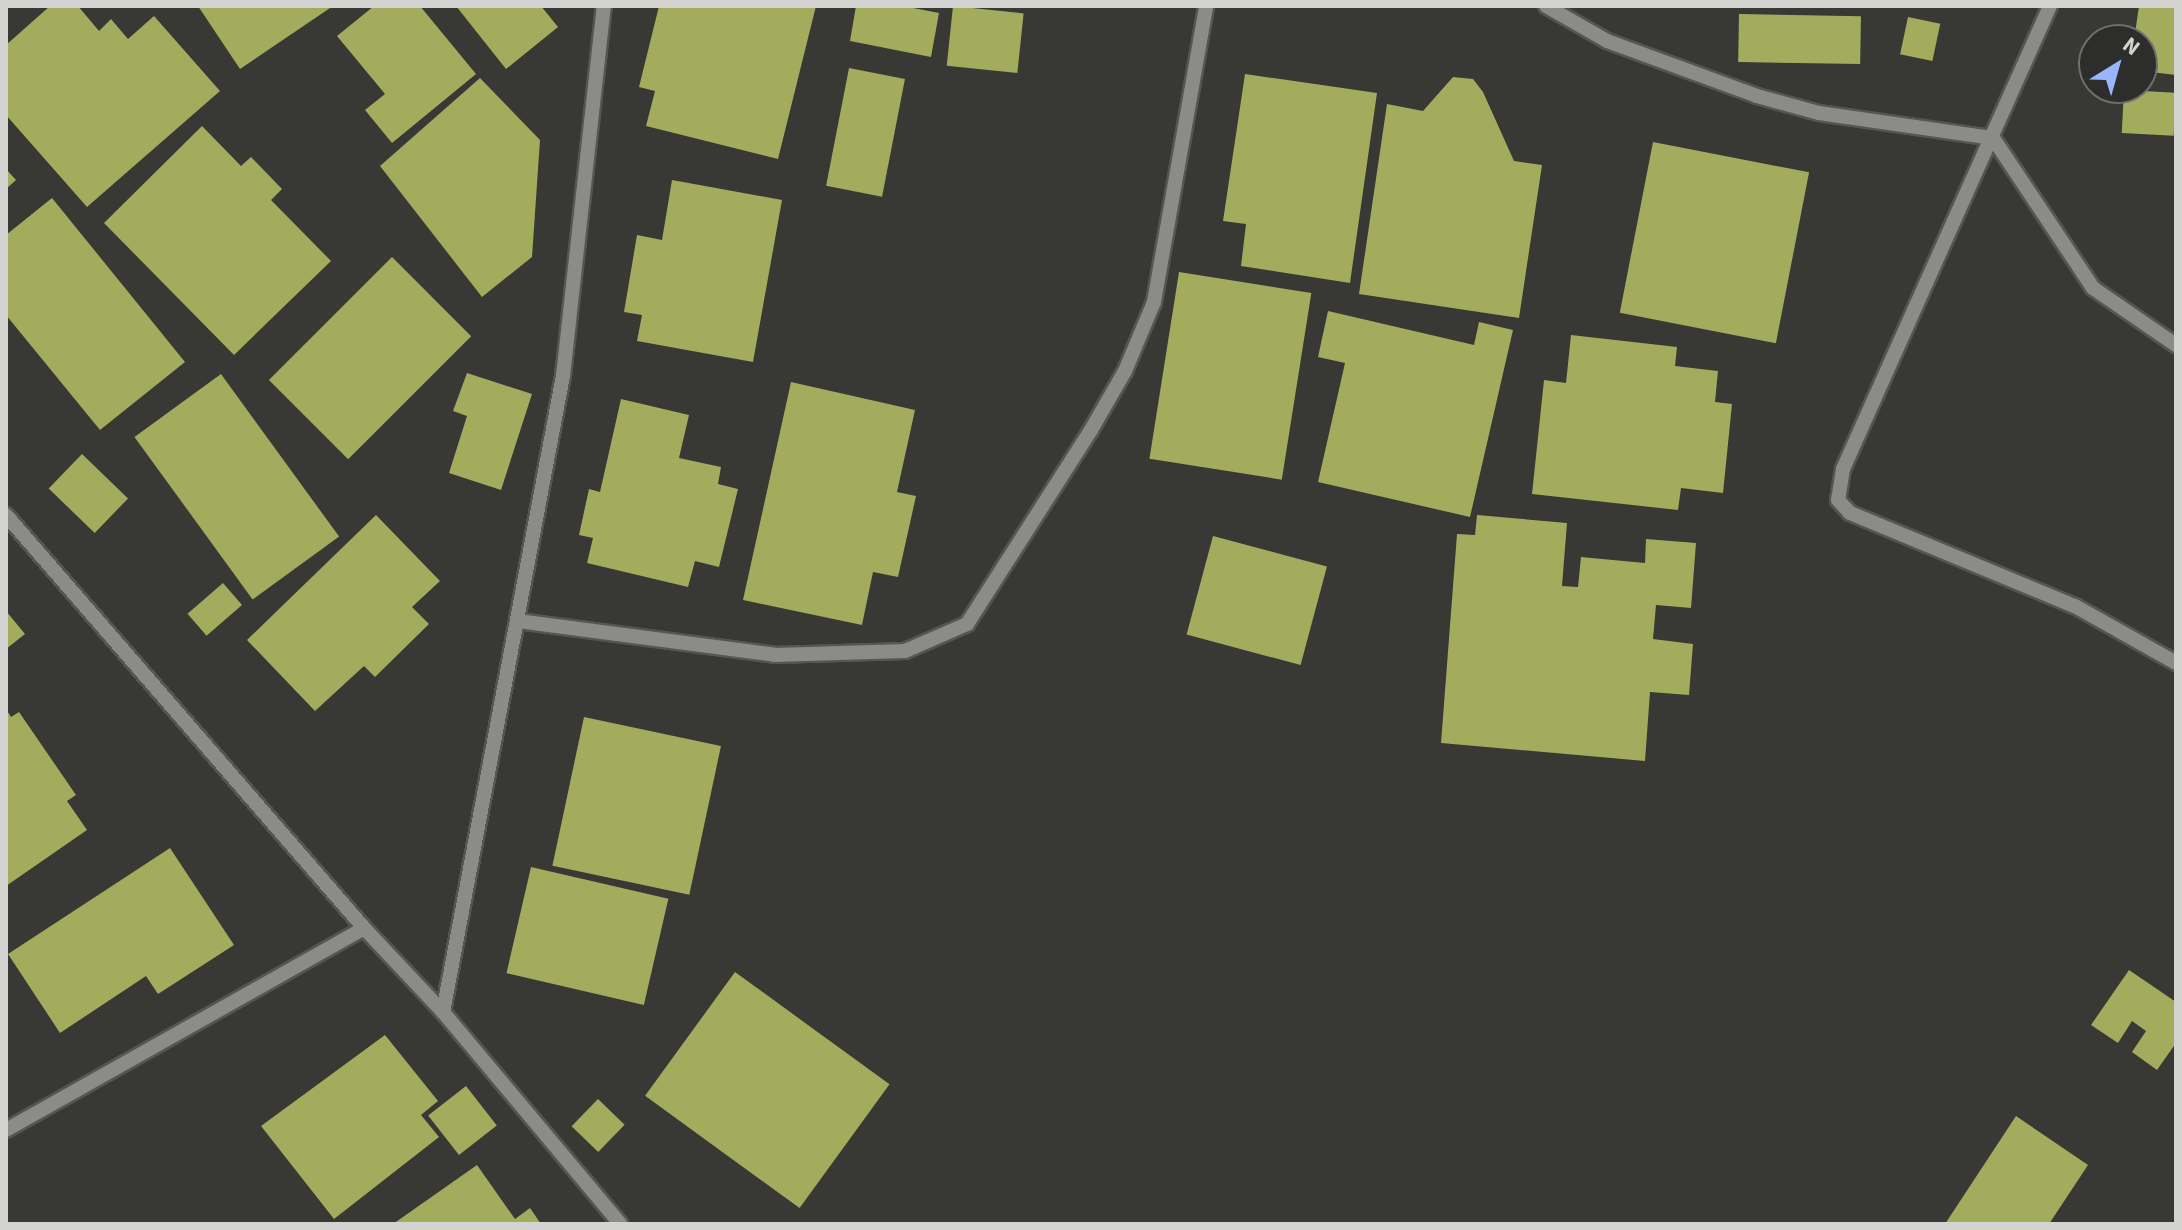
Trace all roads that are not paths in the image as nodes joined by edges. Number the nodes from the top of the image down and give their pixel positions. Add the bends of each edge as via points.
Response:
1 (604, 6) edge
2 (1206, 6) edge
3 (1546, 6) edge
4 (2050, 6) edge
5 (1993, 138) junction
6 (2176, 345) edge
7 (6, 515) edge
8 (518, 621) junction
9 (2176, 663) edge
10 (364, 928) junction
11 (443, 1012) junction
12 (6, 1130) edge
13 (620, 1224) edge

1 - 8 street via 563,376
2 - 8 street via 1154,302 1125,371 1091,430 967,624 905,651 775,655
3 - 5 street via 1607,41 1757,96 1819,113
4 - 5 street
5 - 6 street via 2093,288
5 - 9 street via 1843,469 1838,500 1850,513 2075,606
7 - 10 street
8 - 11 street
10 - 11 street
10 - 12 street
11 - 13 street

